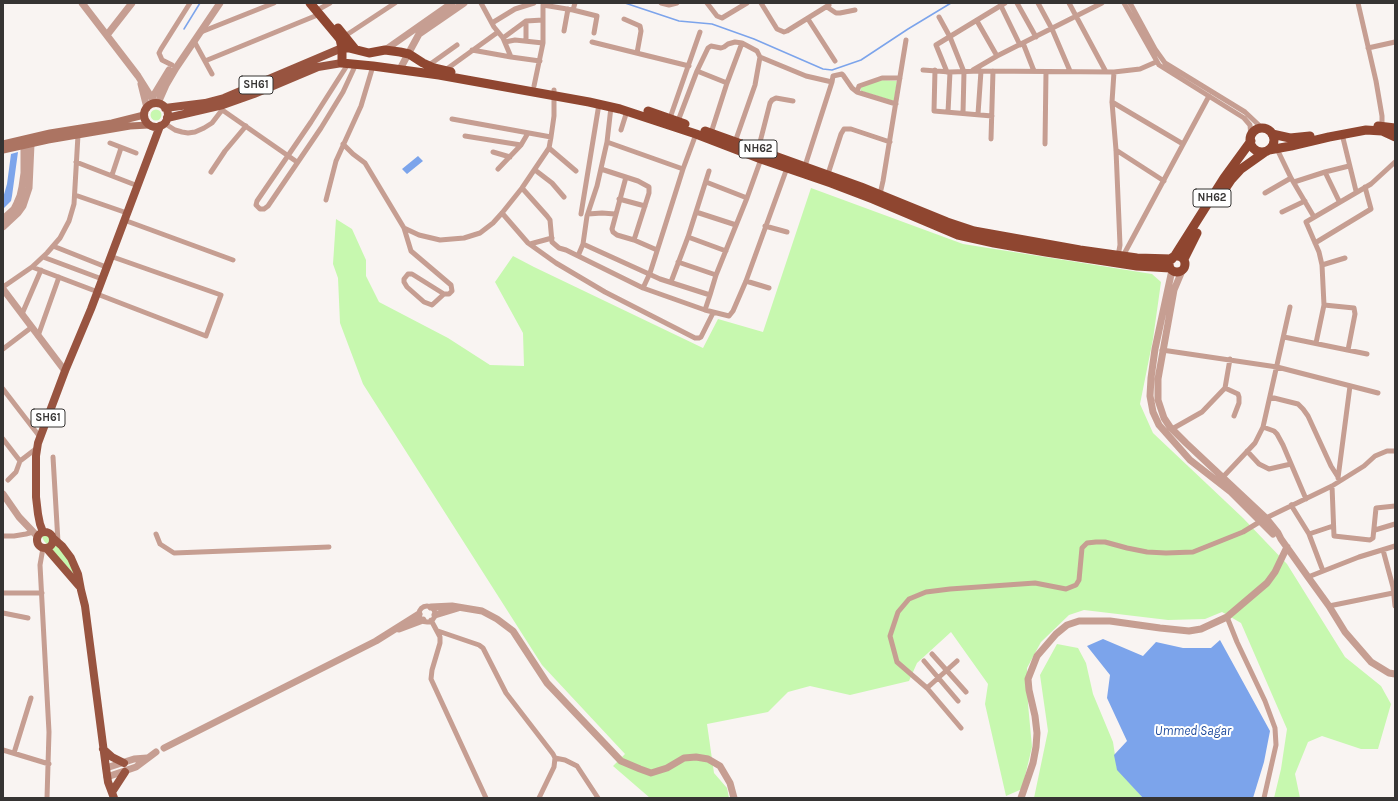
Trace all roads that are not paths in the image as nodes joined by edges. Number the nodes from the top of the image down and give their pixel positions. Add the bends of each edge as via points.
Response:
1 (82, 3) edge
2 (132, 3) edge
3 (190, 3) edge
4 (214, 3) edge
5 (220, 3) edge
6 (274, 3) edge
7 (310, 3) edge
8 (330, 3) edge
9 (395, 3) edge
10 (452, 3) edge
11 (464, 3) edge
12 (481, 3) edge
13 (534, 3) edge
14 (575, 3) edge
15 (661, 3) edge
16 (677, 3) edge
17 (707, 3) edge
18 (735, 3) edge
19 (747, 3) edge
20 (760, 3) edge
21 (1017, 3) edge
22 (1038, 3) edge
23 (1069, 3) edge
24 (1102, 3) edge
25 (1124, 3) edge
26 (1130, 3) edge
27 (1358, 3) edge
28 (542, 4) edge
29 (1003, 4) edge
30 (829, 5) edge
31 (319, 8) edge
32 (738, 8) junction
33 (571, 9) junction
34 (855, 10) dead end
35 (1076, 16) junction
36 (939, 17) dead end
37 (624, 19) dead end
38 (808, 19) junction
39 (543, 20) junction
40 (526, 21) junction
41 (977, 21) junction
42 (492, 23) junction
43 (1052, 28) junction
44 (564, 31) dead end
45 (201, 32) junction
46 (498, 32) junction
47 (700, 32) dead end
48 (594, 33) dead end
49 (107, 35) junction
50 (345, 36) junction
51 (950, 36) junction
52 (1036, 37) junction
53 (504, 40) junction
54 (906, 40) dead end
55 (194, 41) junction
56 (526, 41) junction
57 (592, 42) dead end
58 (1395, 42) edge
59 (543, 43) junction
60 (457, 44) dead end
61 (742, 44) junction
62 (1021, 44) junction
63 (342, 48) junction
64 (1368, 48) junction
65 (355, 49) junction
66 (386, 50) junction
67 (472, 50) junction
68 (637, 53) junction
69 (409, 54) junction
70 (997, 56) junction
71 (511, 57) junction
72 (760, 57) junction
73 (205, 61) junction
74 (540, 61) junction
75 (835, 61) dead end
76 (1156, 62) junction
77 (349, 64) junction
78 (172, 65) junction
79 (429, 65) junction
80 (373, 66) junction
81 (689, 66) junction
82 (400, 69) junction
83 (923, 70) dead end
84 (935, 70) junction
85 (444, 71) junction
86 (697, 71) junction
87 (973, 71) junction
88 (981, 71) junction
89 (993, 71) junction
90 (1034, 71) junction
91 (1070, 71) junction
92 (948, 72) junction
93 (964, 72) junction
94 (1046, 72) junction
95 (1106, 72) junction
96 (1114, 72) junction
97 (212, 74) dead end
98 (138, 76) junction
99 (900, 78) junction
100 (832, 82) junction
101 (727, 83) junction
102 (534, 86) junction
103 (857, 92) junction
104 (553, 93) junction
105 (1209, 96) junction
106 (792, 101) dead end
107 (1112, 102) junction
108 (158, 103) junction
109 (599, 104) junction
110 (896, 104) junction
111 (611, 107) junction
112 (220, 108) junction
113 (145, 111) junction
114 (627, 111) junction
115 (948, 112) junction
116 (963, 113) junction
117 (978, 114) junction
118 (992, 116) junction
119 (452, 119) dead end
120 (674, 120) junction
121 (159, 124) junction
122 (246, 126) junction
123 (1262, 128) junction
124 (1382, 128) junction
125 (1395, 128) edge
126 (621, 130) dead end
127 (528, 133) junction
128 (711, 133) junction
129 (696, 134) junction
130 (1272, 134) junction
131 (1342, 134) junction
132 (78, 135) junction
133 (465, 136) dead end
134 (551, 137) junction
135 (1395, 137) edge
136 (991, 139) dead end
137 (1251, 139) junction
138 (607, 142) junction
139 (735, 142) junction
140 (890, 142) junction
141 (110, 143) dead end
142 (3, 144) edge
143 (27, 144) junction
144 (343, 144) junction
145 (1045, 144) dead end
146 (1183, 144) junction
147 (521, 145) junction
148 (121, 148) junction
149 (549, 148) junction
150 (3, 150) edge
151 (758, 150) junction
152 (1116, 150) junction
153 (1270, 150) junction
154 (493, 152) dead end
155 (136, 153) dead end
156 (287, 156) junction
157 (510, 157) junction
158 (760, 159) junction
159 (76, 162) junction
160 (297, 162) junction
161 (1395, 162) edge
162 (805, 166) junction
163 (1349, 166) junction
164 (787, 168) junction
165 (498, 169) dead end
166 (601, 169) junction
167 (683, 169) junction
168 (534, 170) junction
169 (576, 171) dead end
170 (709, 171) dead end
171 (211, 172) dead end
172 (1325, 172) junction
173 (828, 174) junction
174 (112, 176) junction
175 (626, 177) junction
176 (1293, 180) junction
177 (1164, 181) junction
178 (706, 182) junction
179 (138, 186) junction
180 (1365, 187) junction
181 (522, 188) junction
182 (1356, 192) junction
183 (1265, 193) dead end
184 (880, 194) junction
185 (74, 195) junction
186 (564, 197) dead end
187 (747, 198) junction
188 (619, 199) junction
189 (326, 200) dead end
190 (1305, 201) junction
191 (1339, 201) junction
192 (644, 206) junction
193 (696, 212) junction
194 (1282, 212) dead end
195 (502, 213) junction
196 (581, 214) dead end
197 (588, 214) junction
198 (615, 214) junction
199 (126, 216) junction
200 (1314, 216) junction
201 (3, 219) edge
202 (736, 225) junction
203 (765, 226) junction
204 (3, 227) edge
205 (404, 228) junction
206 (787, 232) dead end
207 (688, 237) junction
208 (552, 238) junction
209 (634, 240) junction
210 (1315, 243) junction
211 (530, 244) junction
212 (583, 244) junction
213 (53, 246) junction
214 (657, 250) junction
215 (726, 251) junction
216 (110, 256) junction
217 (578, 256) junction
218 (1120, 256) junction
219 (43, 257) junction
220 (1345, 258) dead end
221 (1184, 259) junction
222 (234, 260) dead end
223 (678, 262) junction
224 (1172, 263) junction
225 (1322, 265) junction
226 (32, 267) junction
227 (106, 267) junction
228 (41, 270) junction
229 (1182, 271) junction
230 (650, 273) junction
231 (716, 275) junction
232 (59, 277) junction
233 (102, 279) junction
234 (746, 281) junction
235 (671, 282) junction
236 (3, 288) edge
237 (643, 288) junction
238 (769, 288) dead end
239 (97, 293) junction
240 (444, 294) junction
241 (710, 295) junction
242 (1324, 305) junction
243 (1290, 307) dead end
244 (705, 310) junction
245 (713, 313) junction
246 (22, 314) junction
247 (32, 327) junction
248 (38, 336) junction
249 (1284, 337) junction
250 (1316, 344) junction
251 (3, 349) edge
252 (1162, 350) junction
253 (1348, 350) junction
254 (1368, 354) dead end
255 (1230, 360) junction
256 (1277, 367) junction
257 (65, 371) junction
258 (1350, 386) junction
259 (1225, 388) junction
260 (3, 389) edge
261 (1378, 393) dead end
262 (1270, 397) junction
263 (1234, 416) dead end
264 (1263, 427) junction
265 (1172, 430) junction
266 (40, 437) junction
267 (3, 439) edge
268 (37, 448) junction
269 (1247, 451) junction
270 (1395, 451) edge
271 (53, 457) dead end
272 (20, 462) junction
273 (1291, 464) junction
274 (1223, 477) junction
275 (8, 480) dead end
276 (1338, 480) junction
277 (1332, 486) junction
278 (3, 494) edge
279 (1306, 498) junction
280 (1291, 505) junction
281 (1395, 506) edge
282 (1264, 519) junction
283 (1395, 524) edge
284 (1333, 526) junction
285 (1375, 530) junction
286 (38, 534) junction
287 (156, 534) dead end
288 (1309, 534) junction
289 (3, 536) edge
290 (56, 541) junction
291 (1395, 546) edge
292 (329, 547) dead end
293 (1287, 547) junction
294 (45, 549) junction
295 (1383, 550) junction
296 (1323, 571) junction
297 (1308, 577) junction
298 (1394, 589) edge
299 (81, 590) junction
300 (3, 593) edge
301 (42, 593) junction
302 (1329, 606) junction
303 (1395, 606) edge
304 (431, 607) junction
305 (460, 607) junction
306 (3, 613) edge
307 (421, 617) junction
308 (1227, 617) junction
309 (28, 618) dead end
310 (433, 618) junction
311 (438, 631) junction
312 (932, 654) dead end
313 (924, 661) dead end
314 (957, 661) dead end
315 (947, 670) junction
316 (1395, 674) edge
317 (939, 677) junction
318 (927, 688) junction
319 (966, 692) dead end
320 (31, 698) dead end
321 (958, 701) dead end
322 (961, 728) dead end
323 (164, 748) dead end
324 (103, 749) junction
325 (3, 750) edge
326 (156, 752) dead end
327 (14, 753) junction
328 (147, 758) junction
329 (554, 758) junction
330 (124, 763) junction
331 (49, 764) junction
332 (107, 772) junction
333 (125, 772) junction
334 (113, 795) edge
335 (47, 798) edge
336 (486, 798) edge
337 (540, 798) edge
338 (598, 798) edge
339 (734, 798) edge
340 (1021, 798) edge
341 (1264, 798) edge

1 - 49 street
2 - 49 street
3 - 78 street via 159,53 162,60
4 - 78 street
5 - 45 street
6 - 45 street
7 - 31 highway
8 - 31 street
9 - 50 street
10 - 66 street
11 - 69 street via 419,34
12 - 42 street
13 - 42 street via 515,9
14 - 33 street
15 - 16 street
17 - 32 street via 714,14 722,18
18 - 32 street
19 - 32 street
20 - 38 street via 781,31 787,31
21 - 52 street
22 - 43 street
23 - 35 street
24 - 35 street
25 - 76 street
26 - 123 street via 1165,63 1245,112
27 - 64 street
28 - 33 street
28 - 39 street
29 - 41 street
29 - 62 street
30 - 34 street via 836,13
30 - 38 street
31 - 50 highway
31 - 63 highway via 338,36
31 - 73 street
33 - 44 street
33 - 48 street via 597,16
35 - 43 street
35 - 95 street
36 - 51 street
37 - 68 street via 640,26
38 - 75 street
39 - 40 street
39 - 59 street
40 - 53 street
40 - 56 street
41 - 51 street
41 - 70 street
42 - 46 street
43 - 52 street
43 - 91 street
45 - 55 street
46 - 53 street
46 - 67 street
47 - 81 street
49 - 98 street
50 - 65 highway
51 - 92 street via 936,46
51 - 93 street
52 - 62 street
53 - 56 street
53 - 71 street
54 - 99 street
55 - 73 street
55 - 108 street via 170,78
56 - 59 street
57 - 68 street
58 - 64 street
59 - 74 street
60 - 79 street
61 - 72 street via 757,51
61 - 86 street via 735,42 724,48 711,46
61 - 101 street
62 - 70 street
62 - 90 street
63 - 65 highway, NH62
63 - 77 highway
63 - 108 main road, SH61 via 224,98 205,103
64 - 124 street via 1382,116
65 - 66 highway, NH62 via 369,53
66 - 69 highway, NH62
67 - 71 street
67 - 85 street
68 - 81 street
69 - 79 highway, NH62
69 - 82 street
70 - 87 street
71 - 74 street
72 - 100 street via 806,76
72 - 139 street via 755,85
73 - 97 street
74 - 102 street
76 - 96 street via 1140,69
76 - 105 street via 1158,66
77 - 80 highway, NH62
77 - 112 main road, SH61 via 318,67 306,71
77 - 156 street
77 - 160 street via 343,92
78 - 108 street
79 - 85 highway, NH62
80 - 82 highway, NH62
80 - 144 street via 361,106
81 - 120 street
82 - 104 highway, NH62
83 - 84 street
84 - 92 street
84 - 115 street via 934,111
85 - 102 highway, NH62
86 - 101 street
86 - 120 street
87 - 88 street
87 - 93 street
88 - 89 street
88 - 117 street
89 - 90 street
89 - 118 street
90 - 94 street
91 - 94 street
91 - 95 street
92 - 93 street
92 - 115 street
93 - 116 street
94 - 145 street
95 - 96 street
96 - 107 street
98 - 108 street
98 - 113 street
99 - 103 street via 882,78 859,86
99 - 110 street
100 - 103 street via 833,76 842,74
100 - 162 street
101 - 128 street
102 - 104 highway, NH62
103 - 110 street
104 - 109 highway, NH62
104 - 120 highway, NH62 via 612,101
104 - 134 street via 554,116
105 - 137 street via 1248,121
105 - 146 street
106 - 151 street via 776,98 772,100
107 - 146 street
107 - 152 street
108 - 113 main road, SH61 via 152,104
108 - 121 main road via 167,111
109 - 111 highway, NH62
109 - 196 street
110 - 140 street
111 - 114 highway, NH62
111 - 138 street
112 - 121 main road, SH61
112 - 121 street via 212,124 195,132 182,132
112 - 122 street
113 - 121 main road via 144,118
113 - 142 main road via 112,123
114 - 126 street
114 - 129 highway, NH62
115 - 116 street
116 - 117 street
117 - 118 street
118 - 136 street
119 - 127 street
120 - 128 highway, NH62
121 - 132 main road
121 - 179 main road, SH61 via 151,154
122 - 156 street
122 - 171 street
123 - 130 highway, NH62
123 - 137 highway, NH62 via 1255,131
124 - 125 highway, NH62
124 - 130 highway, NH62 via 1343,130 1298,138 1284,138
124 - 131 highway, NH62
124 - 135 highway, NH62
127 - 134 street
127 - 147 street
128 - 139 highway, NH62
129 - 158 highway, NH62
129 - 167 street
130 - 153 highway via 1274,143
131 - 153 highway, NH62
131 - 163 street
132 - 143 main road
132 - 159 street
133 - 147 street
134 - 149 street
137 - 153 highway via 1257,151
137 - 224 highway, NH62
138 - 166 street
138 - 167 street
139 - 151 highway, NH62
140 - 173 street via 844,129
140 - 184 street
141 - 148 street
143 - 150 main road
143 - 201 street via 17,204
143 - 204 street via 29,180 26,198 18,213
144 - 189 street
144 - 205 street via 365,163
146 - 177 street
147 - 157 street
148 - 155 street
148 - 174 street
149 - 168 street
149 - 169 street
151 - 162 highway, NH62
152 - 177 street
152 - 218 street
153 - 176 street
153 - 221 highway, NH62 via 1251,161 1231,180 1212,207
154 - 157 street
156 - 160 street
156 - 160 street via 257,201 256,205 260,209 268,206
157 - 165 street
158 - 164 highway, NH62
158 - 187 street
159 - 174 street
159 - 185 street
161 - 180 street
162 - 173 highway, NH62
163 - 172 street
163 - 182 street
164 - 203 street
164 - 224 highway, NH62 via 971,238 1118,264 1144,267
166 - 175 street
166 - 197 street
167 - 214 street
168 - 181 street
168 - 186 street via 552,183
170 - 178 street
172 - 176 street
172 - 191 street
173 - 184 highway, NH62
174 - 179 street
175 - 188 street
175 - 192 street via 649,187
176 - 183 street
176 - 190 street
177 - 218 street
178 - 187 street
178 - 193 street
179 - 199 main road, SH61
180 - 182 street
180 - 210 street via 1371,208
181 - 195 street
181 - 208 street via 550,220
182 - 191 street
184 - 218 highway, NH62 via 947,222 986,234
185 - 199 street
185 - 213 street via 69,221
187 - 202 street
188 - 192 street
188 - 198 street
190 - 194 street
190 - 200 street
191 - 200 street
192 - 209 street
193 - 202 street
193 - 207 street
195 - 205 street via 480,234 464,238 440,240
195 - 211 street
197 - 198 street
197 - 212 street
198 - 209 street via 613,232
199 - 216 main road, SH61
199 - 222 street
200 - 210 street via 1306,223
202 - 215 street
203 - 206 street
203 - 234 street
205 - 240 street via 410,251 451,285 451,293
207 - 215 street
207 - 223 street
208 - 211 street
208 - 217 street via 554,245
209 - 214 street
210 - 225 street
211 - 245 street via 605,292 695,338 701,337
212 - 217 street
212 - 230 street
213 - 219 street
213 - 227 street
214 - 230 street
215 - 231 street
216 - 227 main road, SH61
216 - 239 street via 221,295 206,336
217 - 237 street
218 - 224 highway, NH62
219 - 226 street
219 - 233 street
220 - 225 street
221 - 224 highway, NH62 via 1179,256
221 - 229 highway, NH62 via 1186,264
223 - 231 street
223 - 235 street
224 - 229 highway, NH62 via 1177,272
224 - 282 street via 1153,363 1150,396 1153,412 1159,425 1190,460
225 - 242 street
226 - 228 street
226 - 236 street
227 - 233 main road, SH61
228 - 232 street
228 - 246 street
229 - 252 street via 1174,290
230 - 235 street
230 - 237 street
231 - 241 street
232 - 239 street
232 - 248 street
233 - 239 main road, SH61
234 - 238 street
234 - 245 street via 731,315
235 - 241 street
236 - 246 street
237 - 244 street
239 - 257 main road, SH61
240 - 240 street via 412,274 404,278 407,287 424,302 432,305
241 - 244 street
242 - 250 street
242 - 253 street via 1354,308
243 - 249 street
244 - 245 street
246 - 247 street
247 - 248 street
247 - 251 street
248 - 257 street
249 - 250 street
249 - 256 street
250 - 253 street
252 - 255 street
252 - 265 street via 1158,400 1164,418
253 - 254 street
255 - 256 street
255 - 259 street
256 - 258 street
256 - 262 street
257 - 266 main road, SH61
258 - 261 street
258 - 276 street
259 - 263 street via 1239,397
259 - 265 street via 1202,412
260 - 266 street
262 - 264 street
262 - 276 street via 1298,404 1303,409
264 - 269 street via 1255,443
264 - 273 street via 1277,434
265 - 274 street
266 - 268 main road, SH61
267 - 272 street
268 - 272 street
268 - 286 main road, SH61
269 - 273 street via 1259,464 1269,469
269 - 274 street
270 - 276 street via 1375,456 1364,466
271 - 290 street
272 - 275 street via 16,472
273 - 279 street
274 - 282 street
276 - 277 street
277 - 279 street
277 - 284 street
278 - 286 street via 19,517
279 - 280 street
280 - 282 street
280 - 288 street
281 - 285 street via 1376,508
282 - 293 street
282 - 318 street via 1242,532 1193,552 1147,552 1105,542 1087,543 1082,548 1079,580 1076,585 1066,589 1034,583 926,592 909,599 898,612 890,636 897,662
283 - 285 street
284 - 285 street via 1334,536 1370,540
284 - 288 street
286 - 289 street
286 - 290 main road, SH61 via 50,533
286 - 294 main road, SH61 via 38,544
287 - 292 street via 160,544 174,553
288 - 296 street
290 - 294 main road
290 - 299 main road, SH61 via 71,558
291 - 295 street
293 - 297 street
293 - 308 street via 1267,583
294 - 299 main road, SH61 via 69,573
294 - 301 street via 40,566
295 - 296 street
295 - 298 street
296 - 297 street
297 - 302 street
298 - 302 street
298 - 303 street
299 - 324 main road, SH61
300 - 301 street
301 - 331 street
302 - 316 street via 1345,632 1371,662
304 - 305 street
304 - 307 street via 423,607
304 - 310 street via 435,611
305 - 310 street
305 - 339 street via 482,611 513,631 547,683 621,761 651,773 667,768 684,758 708,759 720,766 730,783
306 - 309 street
307 - 310 street via 426,622
307 - 323 street via 400,625 394,631
308 - 340 street via 1201,629 1188,631 1110,621 1079,620 1056,634 1037,656 1028,679 1037,733 1033,763
308 - 341 street via 1275,728 1276,745
310 - 311 street
311 - 329 street via 479,644 483,648 506,693
311 - 336 street via 440,643 431,679
312 - 315 street
313 - 317 street
314 - 315 street
315 - 317 street
315 - 319 street
317 - 318 street
317 - 321 street
318 - 322 street
320 - 327 street
324 - 330 main road
324 - 332 main road, SH61
325 - 327 street
326 - 328 street
327 - 331 street
328 - 330 street
328 - 333 street via 136,768
329 - 337 street via 554,767
329 - 338 street via 577,766
330 - 332 street
331 - 335 street
332 - 333 street
332 - 334 main road, SH61
333 - 334 main road

